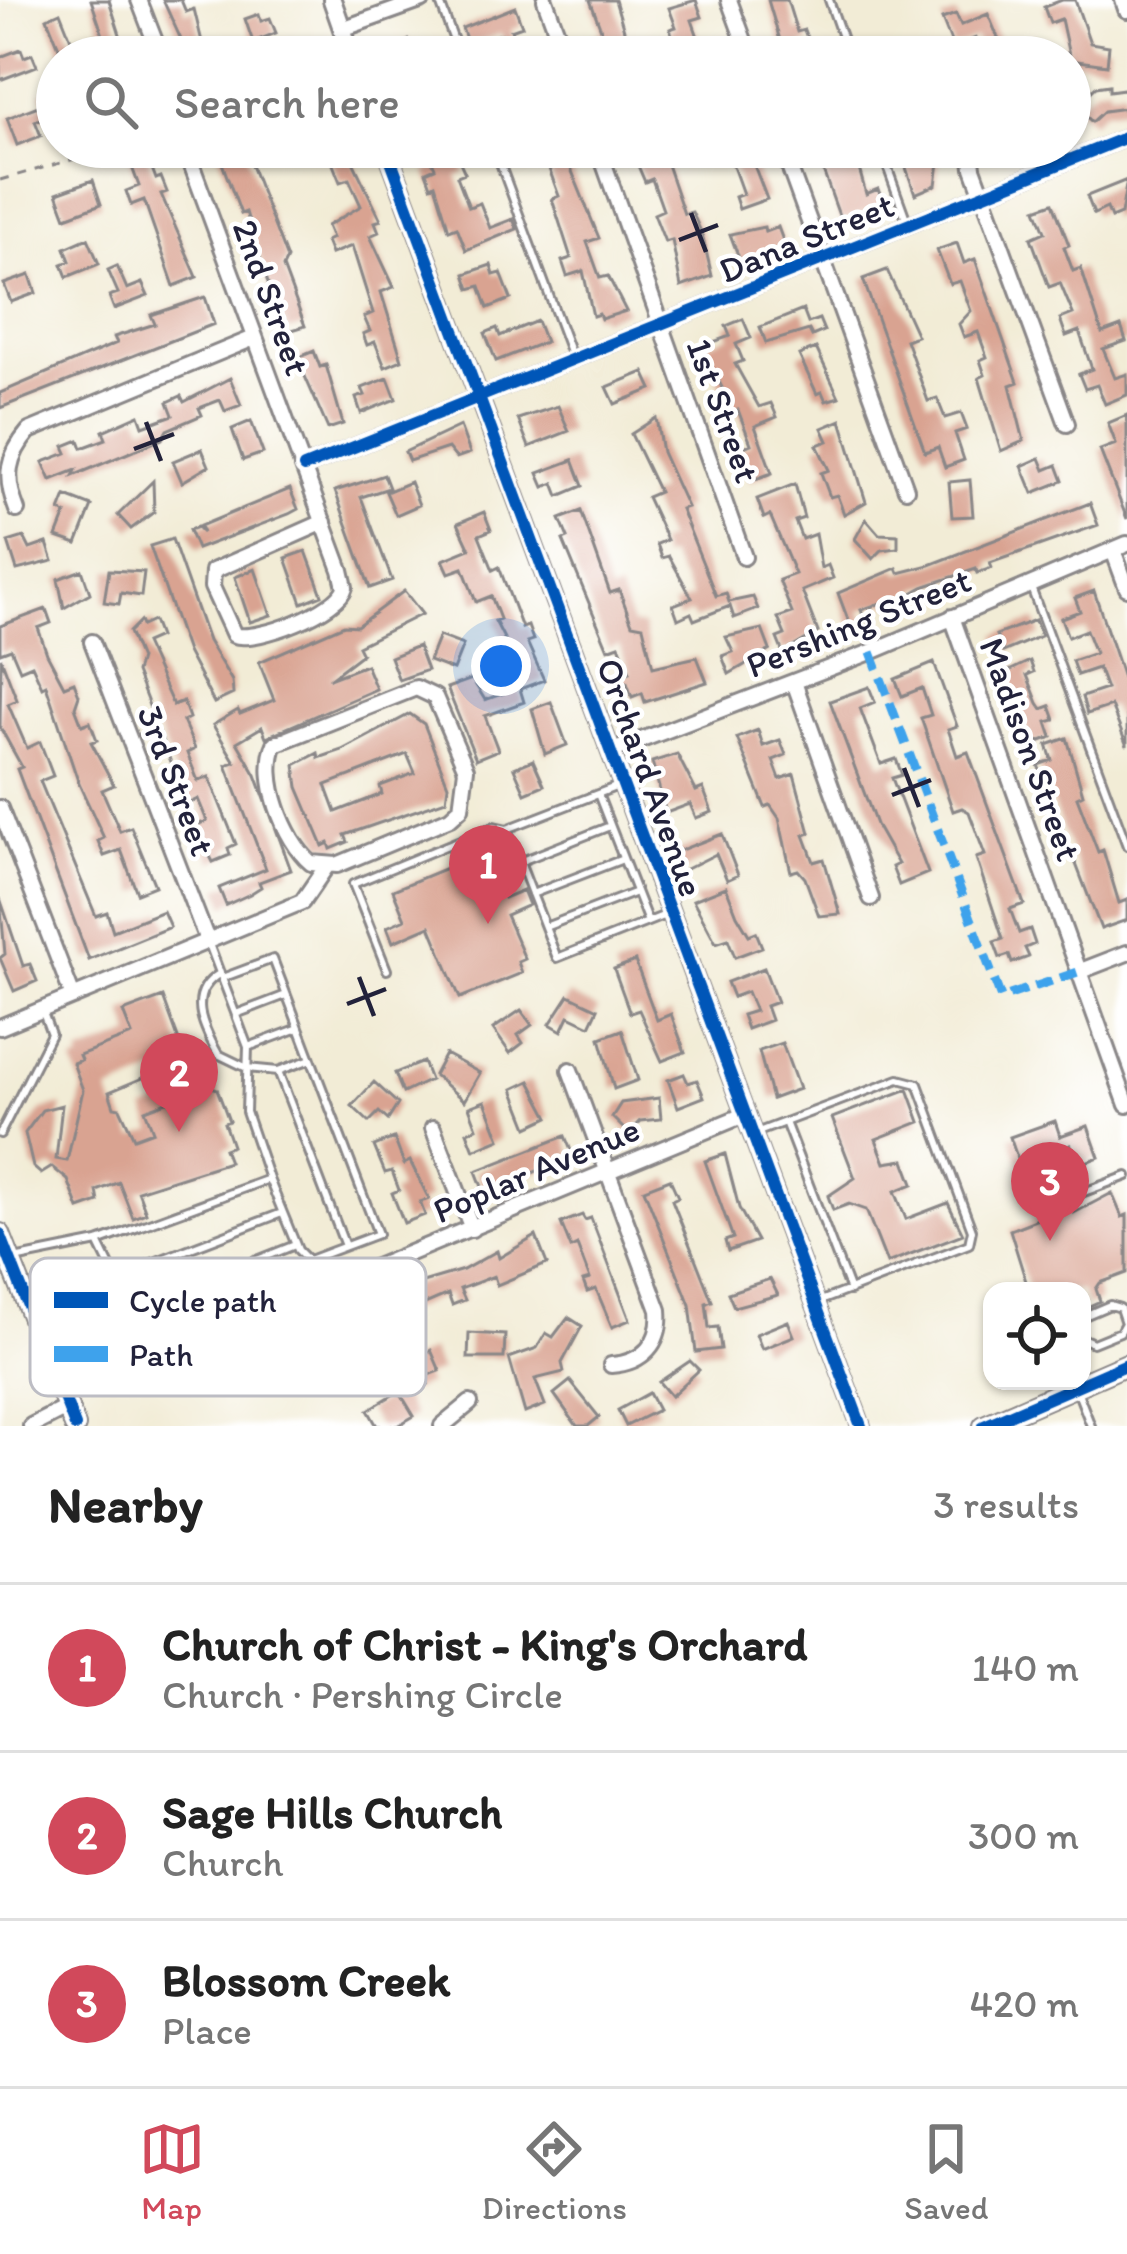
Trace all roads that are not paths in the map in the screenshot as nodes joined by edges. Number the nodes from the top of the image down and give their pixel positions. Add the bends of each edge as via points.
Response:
1 (139, 0) edge
2 (332, 0) edge
3 (423, 0) edge
4 (439, 0) edge
5 (545, 0) edge
6 (729, 0) edge
7 (829, 0) edge
8 (1124, 0) edge
9 (1127, 9) edge
10 (343, 29) junction
11 (153, 36) edge
12 (345, 36) edge
13 (452, 36) edge
14 (558, 36) edge
15 (742, 36) edge
16 (842, 36) edge
17 (1127, 137) edge
18 (1091, 152) edge
19 (193, 168) edge
20 (394, 168) edge
21 (502, 168) edge
22 (606, 168) edge
23 (790, 168) edge
24 (888, 168) edge
25 (977, 168) edge
26 (1054, 168) edge
27 (985, 197) junction
28 (909, 228) junction
29 (824, 262) junction
30 (662, 326) junction
31 (254, 338) junction
32 (573, 361) junction
33 (480, 397) junction
34 (1067, 424) dead end
35 (304, 467) junction
36 (906, 489) dead end
37 (17, 510) dead end
38 (324, 522) junction
39 (1120, 547) edge
40 (744, 557) dead end
41 (1030, 584) junction
42 (1127, 588) edge
43 (952, 617) junction
44 (92, 642) dead end
45 (794, 682) junction
46 (610, 752) junction
47 (622, 784) junction
48 (598, 794) junction
49 (0, 808) edge
50 (610, 826) junction
51 (507, 829) junction
52 (1127, 846) edge
53 (623, 859) junction
54 (519, 862) junction
55 (326, 867) junction
56 (636, 892) junction
57 (532, 894) junction
58 (871, 898) dead end
59 (669, 914) junction
60 (648, 922) junction
61 (545, 927) junction
62 (208, 940) junction
63 (1127, 953) edge
64 (387, 970) dead end
65 (1078, 972) junction
66 (221, 976) junction
67 (286, 995) junction
68 (73, 997) junction
69 (42, 1010) junction
70 (236, 1014) junction
71 (0, 1027) edge
72 (299, 1028) junction
73 (248, 1047) junction
74 (311, 1058) junction
75 (247, 1068) junction
76 (570, 1070) dead end
77 (278, 1071) junction
78 (1127, 1105) edge
79 (744, 1115) junction
80 (785, 1122) junction
81 (433, 1127) dead end
82 (0, 1134) edge
83 (751, 1135) junction
84 (608, 1172) junction
85 (1127, 1176) edge
86 (269, 1179) junction
87 (1064, 1199) dead end
88 (282, 1213) junction
89 (472, 1229) junction
90 (0, 1234) edge
91 (98, 1242) junction
92 (296, 1245) junction
93 (345, 1246) junction
94 (106, 1258) edge
95 (165, 1258) edge
96 (263, 1258) edge
97 (303, 1258) edge
98 (313, 1258) edge
99 (396, 1258) edge
100 (10, 1260) junction
101 (850, 1291) junction
102 (815, 1304) junction
103 (30, 1310) edge
104 (1125, 1312) edge
105 (1091, 1313) edge
106 (1091, 1341) edge
107 (1127, 1364) edge
108 (611, 1365) dead end
109 (1091, 1380) edge
110 (1069, 1390) edge
111 (1077, 1390) edge
112 (470, 1403) dead end
113 (72, 1416) edge
114 (32, 1426) edge
115 (442, 1426) edge
116 (861, 1426) edge
117 (984, 1426) edge
118 (1091, 1426) edge

1 - 11 street
2 - 10 street
3 - 10 street
4 - 13 lane
5 - 14 street
6 - 15 street
7 - 16 lane
8 - 9 street
10 - 12 street
17 - 18 street, Dana Street
19 - 31 street, 2nd Street
20 - 33 street, Orchard Avenue
21 - 32 lane
22 - 30 street, 1st Street
23 - 29 street
24 - 28 lane
25 - 27 street
26 - 27 street, Dana Street
27 - 28 street, Dana Street
27 - 34 street
28 - 29 street, Dana Street
29 - 30 street, Dana Street
29 - 36 street
30 - 32 street, Dana Street
30 - 40 street, 1st Street
31 - 35 street, 2nd Street
31 - 37 street via 29,431 10,453 8,488
32 - 33 street, Dana Street
33 - 35 street, Dana Street
33 - 46 street, Orchard Avenue
35 - 38 street, 2nd Street
38 - 38 street, 2nd Street via 345,586 341,600 251,638 235,635 212,587 214,571
39 - 41 street, Pershing Street
39 - 42 street
41 - 43 street, Pershing Street
41 - 52 lane
43 - 45 street, Pershing Street
43 - 65 street, Madison Street
44 - 62 street, 3rd Street
45 - 46 street, Pershing Street
45 - 58 street
46 - 47 street, Orchard Avenue
47 - 48 lane
47 - 59 street, Orchard Avenue
48 - 50 lane
48 - 51 lane
49 - 68 street
50 - 53 lane
50 - 54 lane
51 - 54 lane
51 - 64 lane via 494,826 353,884
53 - 56 lane
53 - 57 lane
54 - 57 lane
55 - 55 street via 461,808 466,769 428,691 404,690 275,744 270,781 297,849
55 - 62 street via 302,902
56 - 60 lane
56 - 61 lane
57 - 61 lane
59 - 60 lane
59 - 79 street, Orchard Avenue
60 - 61 lane via 557,958
62 - 66 lane
62 - 68 street
63 - 65 street
65 - 78 street, Madison Street
66 - 67 lane via 273,959
66 - 70 lane
66 - 75 lane via 202,988 198,1005 218,1054
67 - 70 lane
67 - 72 lane
68 - 69 street
69 - 71 street
69 - 82 lane via 51,1034
70 - 73 lane
72 - 73 lane
72 - 74 lane
73 - 75 lane
74 - 77 lane
74 - 93 lane via 378,1234
75 - 77 lane
75 - 86 lane via 246,1112
76 - 84 street
77 - 93 lane
79 - 83 street, Orchard Avenue
79 - 84 street, Poplar Avenue
80 - 83 lane
80 - 101 lane
80 - 101 lane via 899,1079 918,1084 972,1238
81 - 89 street
83 - 102 street, Orchard Avenue
84 - 89 street, Poplar Avenue
84 - 108 street via 660,1321 637,1361
85 - 87 lane
86 - 88 lane
86 - 91 lane
88 - 92 lane
88 - 95 lane
89 - 99 street, Poplar Avenue
90 - 100 main road
91 - 94 lane
91 - 100 lane
92 - 96 lane
92 - 97 lane
93 - 98 lane
100 - 103 main road
101 - 102 lane
102 - 116 street, Orchard Avenue
104 - 105 lane via 1110,1305
104 - 106 lane via 1120,1332
107 - 109 main road
110 - 117 main road
111 - 118 lane
112 - 115 street
113 - 114 street

